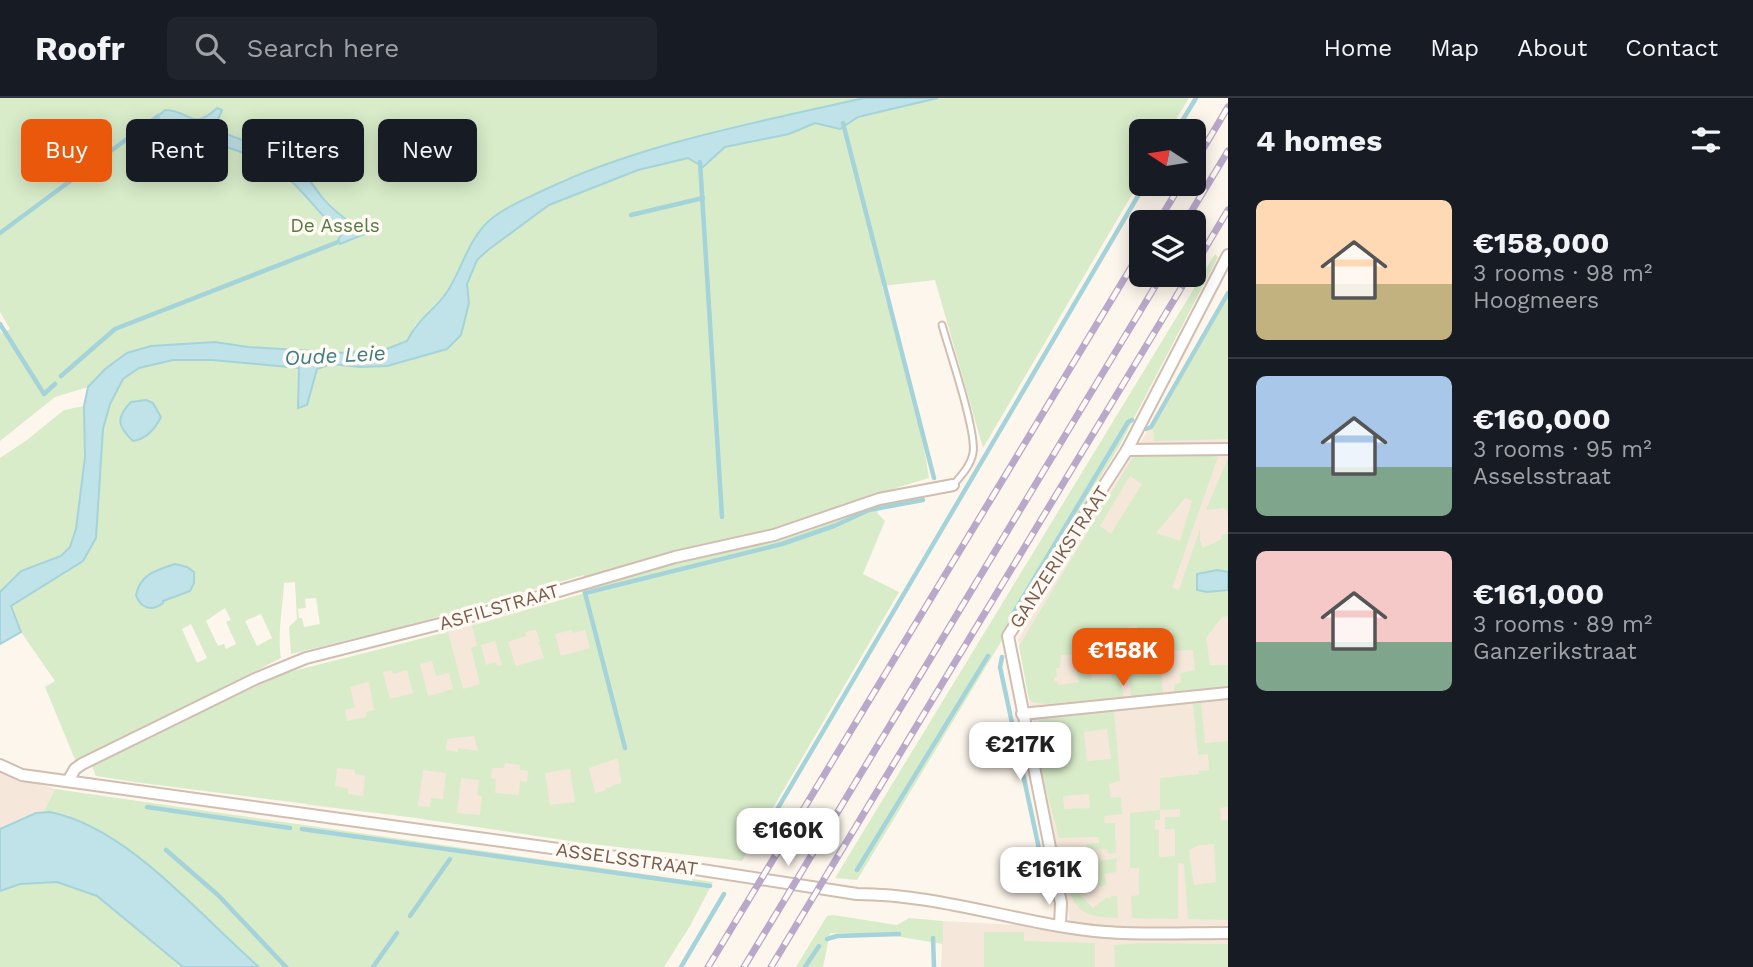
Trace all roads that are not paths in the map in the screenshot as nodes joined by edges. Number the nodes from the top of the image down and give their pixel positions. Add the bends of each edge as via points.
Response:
1 (1228, 255) edge
2 (942, 325) dead end
3 (1228, 449) edge
4 (1127, 450) junction
5 (953, 485) joint
6 (1228, 693) edge
7 (1022, 713) junction
8 (0, 765) edge
9 (68, 781) junction
10 (1060, 925) junction
11 (1228, 933) edge

1 - 4 street, GANZERIKSTRAAT
2 - 5 lane via 974,452
3 - 4 street
4 - 7 street, GANZERIKSTRAAT via 1008,636
5 - 9 street, ASFILSTRAAT via 879,499 774,535 675,557 286,665 82,764
6 - 7 street
7 - 10 street, GANZERIKSTRAAT via 1061,903
8 - 9 street, ASSELSSTRAAT via 22,775
9 - 10 street, ASSELSSTRAAT via 969,907
10 - 11 street, ASSELSSTRAAT via 1105,932

